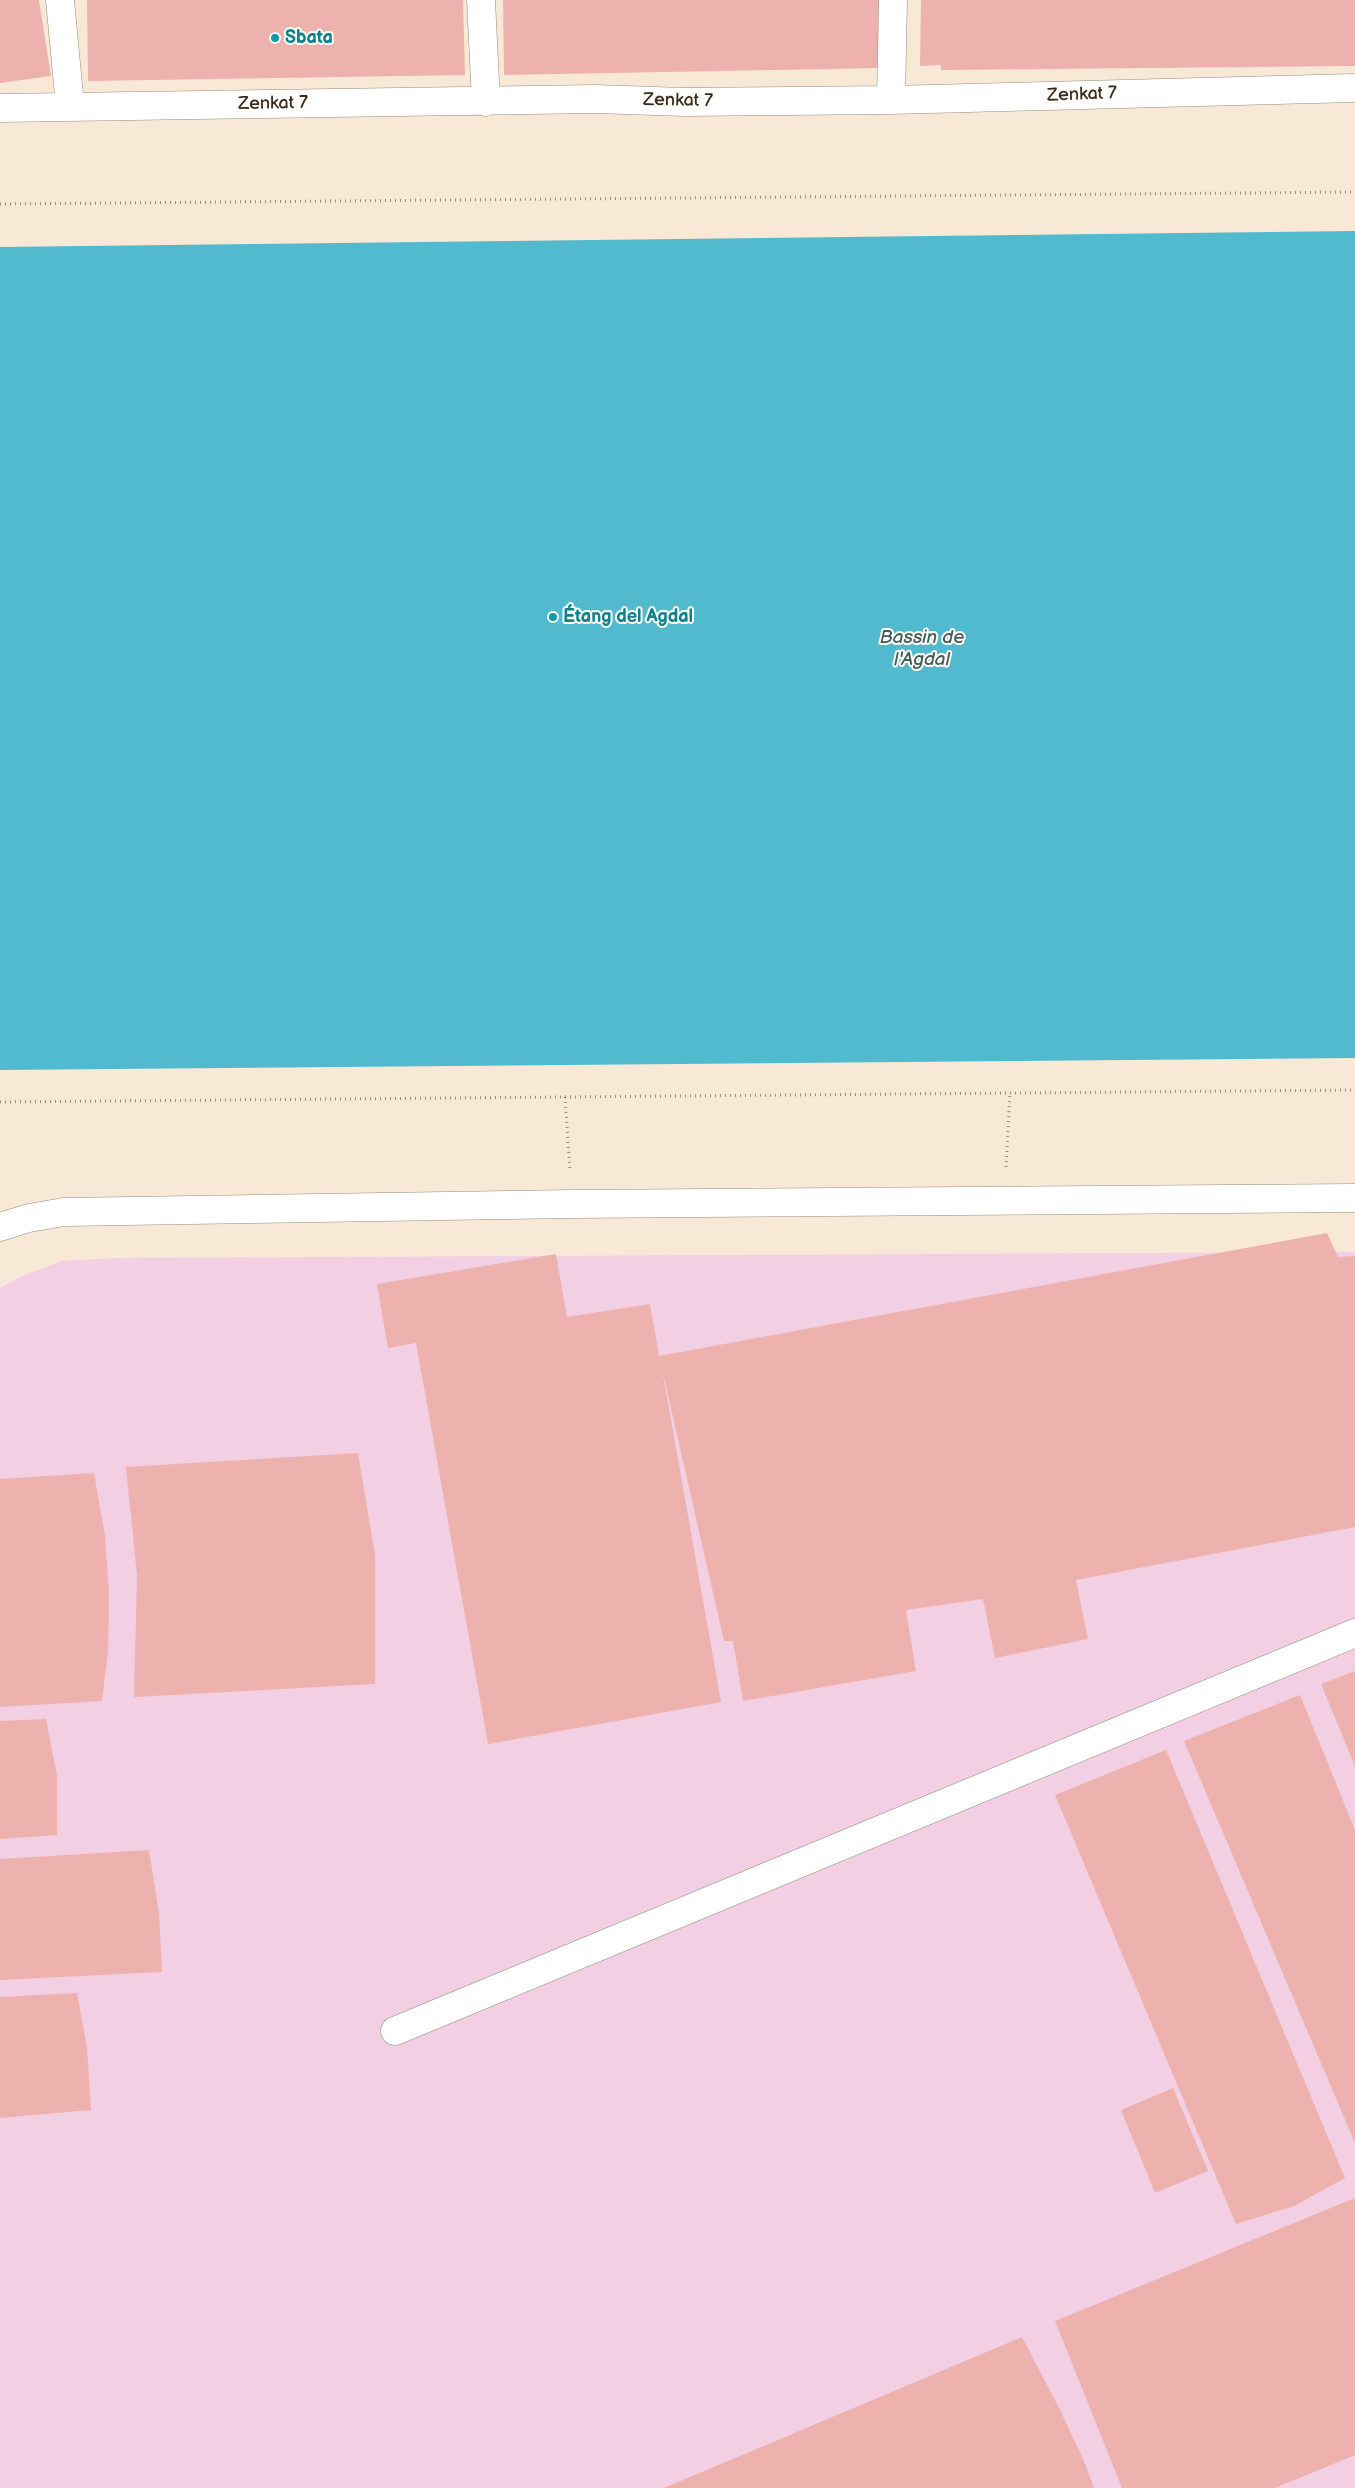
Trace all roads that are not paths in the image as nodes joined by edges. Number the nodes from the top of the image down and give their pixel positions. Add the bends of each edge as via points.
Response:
1 (60, 0) edge
2 (481, 0) edge
3 (893, 0) edge
4 (1355, 88) edge
5 (891, 100) junction
6 (486, 102) junction
7 (70, 106) junction
8 (0, 108) edge
9 (1355, 1198) edge
10 (0, 1227) edge
11 (1355, 1633) edge
12 (395, 2031) dead end

1 - 7 street
2 - 6 street
3 - 5 street
4 - 5 street, Zenkat 7
5 - 6 street, Zenkat 7
6 - 7 street, Zenkat 7
7 - 8 street, Zenkat 7
9 - 10 street via 64,1212
11 - 12 street

